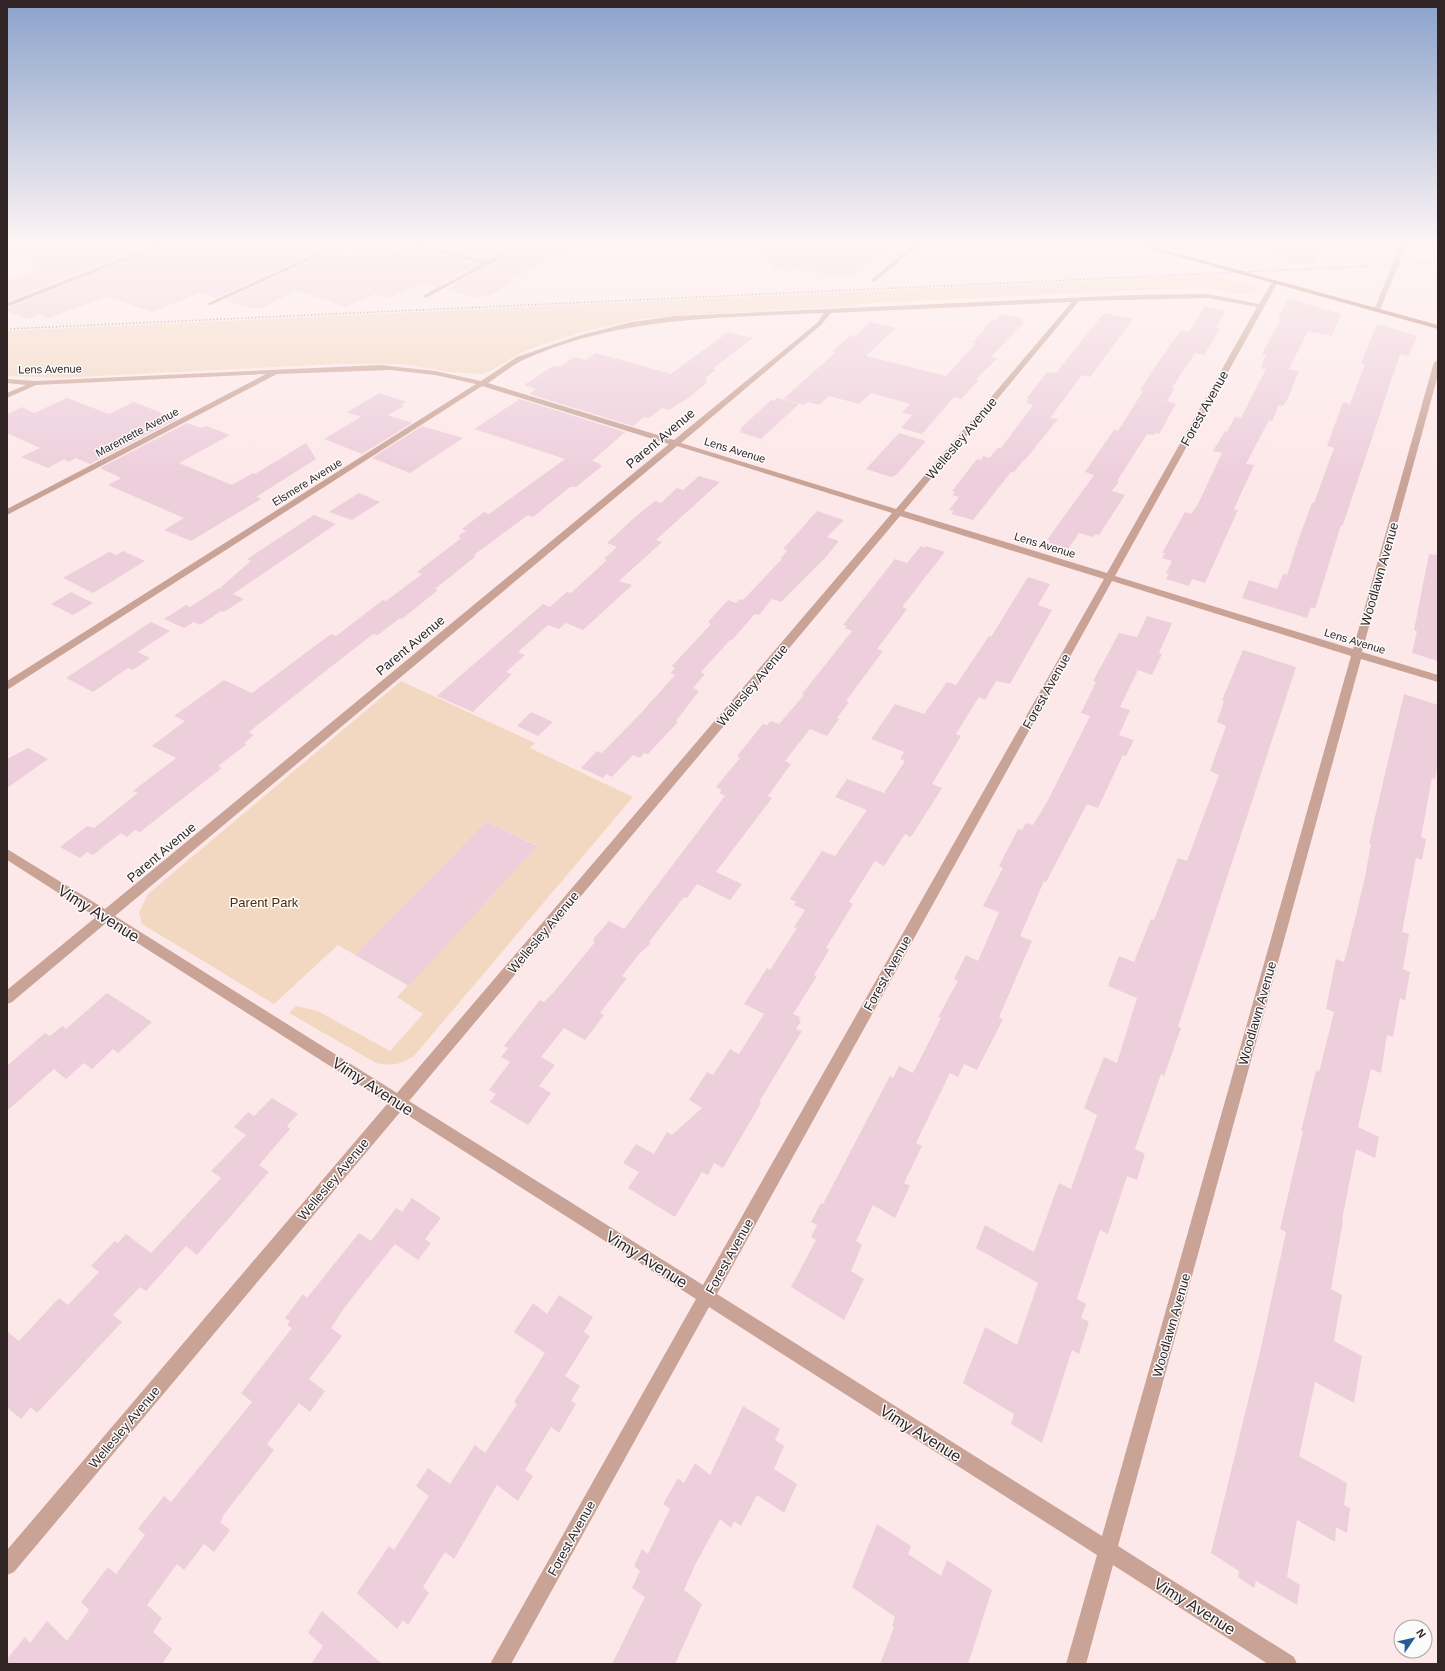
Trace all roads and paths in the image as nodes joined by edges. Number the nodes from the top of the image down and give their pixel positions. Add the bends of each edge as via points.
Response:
1 (647, 322) edge
2 (821, 322) edge
3 (1059, 322) edge
4 (1252, 322) edge
5 (1420, 322) edge
6 (1438, 327) edge
7 (1438, 362) edge
8 (278, 372) junction
9 (7, 381) edge
10 (36, 383) junction
11 (481, 384) junction
12 (7, 396) edge
13 (674, 444) junction
14 (7, 512) edge
15 (898, 513) junction
16 (1109, 578) junction
17 (1357, 654) junction
18 (1438, 679) edge
19 (7, 686) edge
20 (7, 854) edge
21 (106, 916) junction
22 (7, 998) edge
23 (399, 1102) junction
24 (706, 1296) junction
25 (1108, 1551) junction
26 (7, 1565) edge
27 (500, 1664) edge
28 (1076, 1664) edge
29 (1287, 1664) edge

1 - 11 street, Elsmere Avenue via 580,337 520,359
2 - 13 street, Parent Avenue
3 - 15 street, Wellesley Avenue
4 - 16 street, Forest Avenue
5 - 6 main road
7 - 17 street, Woodlawn Avenue
8 - 10 street, Lens Avenue
8 - 11 street, Lens Avenue via 380,367 440,373
8 - 14 street, Marentette Avenue
9 - 10 street, Lens Avenue
10 - 12 street
11 - 13 street, Lens Avenue
11 - 19 street, Elsmere Avenue
13 - 15 street, Lens Avenue
13 - 21 street, Parent Avenue
15 - 16 street, Lens Avenue
15 - 23 street, Wellesley Avenue
16 - 17 street, Lens Avenue
16 - 24 street, Forest Avenue
17 - 18 street, Lens Avenue
17 - 25 street, Woodlawn Avenue
20 - 21 street, Vimy Avenue
21 - 22 street, Parent Avenue
21 - 23 street, Vimy Avenue
23 - 24 street, Vimy Avenue
23 - 26 street, Wellesley Avenue
24 - 25 street, Vimy Avenue
24 - 27 street, Forest Avenue
25 - 28 street, Woodlawn Avenue
25 - 29 street, Vimy Avenue

